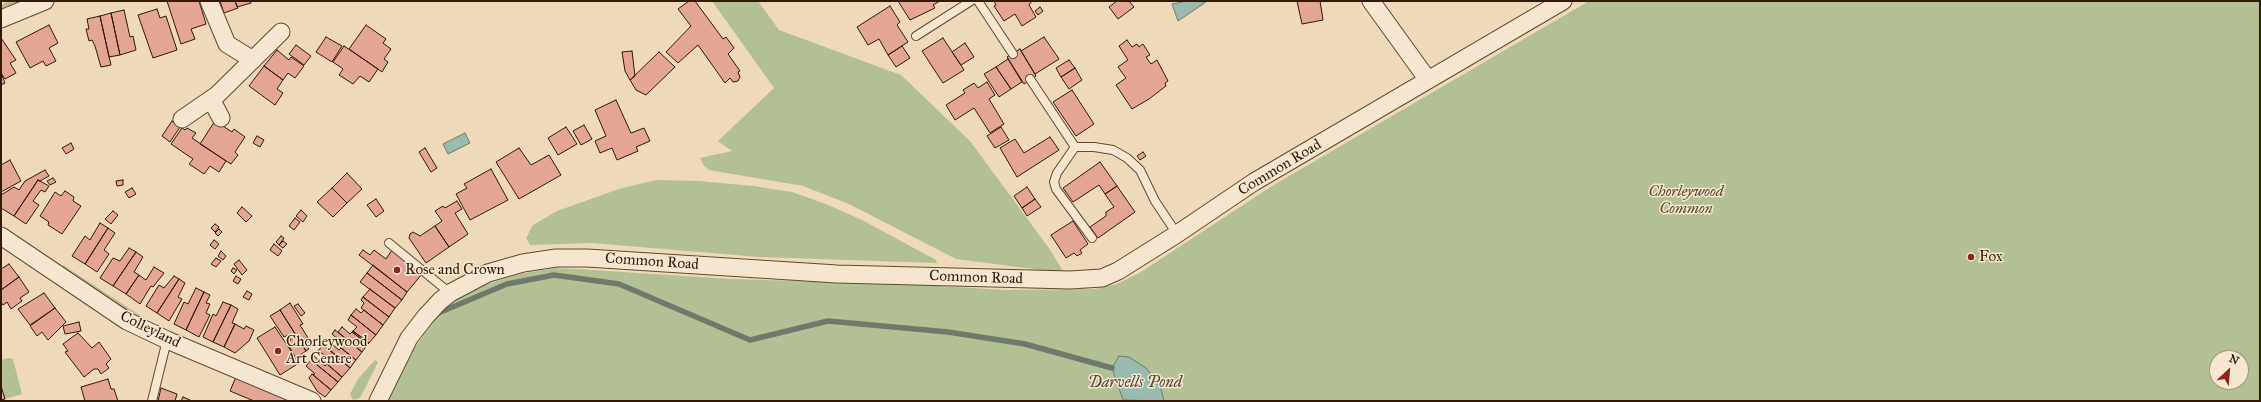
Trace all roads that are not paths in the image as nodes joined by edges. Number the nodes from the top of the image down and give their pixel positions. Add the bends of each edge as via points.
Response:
1 (45, 1) edge
2 (209, 1) edge
3 (971, 1) edge
4 (978, 1) edge
5 (1371, 1) edge
6 (1563, 1) edge
7 (1, 19) edge
8 (281, 32) dead end
9 (916, 36) dead end
10 (1013, 54) dead end
11 (253, 60) junction
12 (1030, 79) dead end
13 (1428, 80) junction
14 (211, 99) junction
15 (221, 118) dead end
16 (182, 119) dead end
17 (1075, 147) junction
18 (1177, 234) junction
19 (1, 236) edge
20 (1092, 238) dead end
21 (389, 243) dead end
22 (450, 293) junction
23 (167, 340) junction
24 (152, 401) edge
25 (312, 401) edge
26 (378, 401) edge

1 - 7 street
2 - 11 street via 227,44
3 - 9 lane
4 - 10 lane
5 - 13 street
6 - 13 street, Common Road
8 - 11 street
11 - 14 street
12 - 17 lane
13 - 18 street, Common Road via 1254,182
14 - 15 street
14 - 16 street
17 - 18 lane via 1113,150 1127,158 1140,170 1155,201
17 - 20 lane via 1057,173 1054,182 1056,189
18 - 22 street, Common Road via 1118,271 1102,278 1084,280 837,274 556,258 523,263 488,273
19 - 23 street, Colleyland via 126,321
21 - 22 lane
22 - 26 street, Common Road via 426,316 409,338
23 - 24 lane
23 - 25 street, Colleyland

